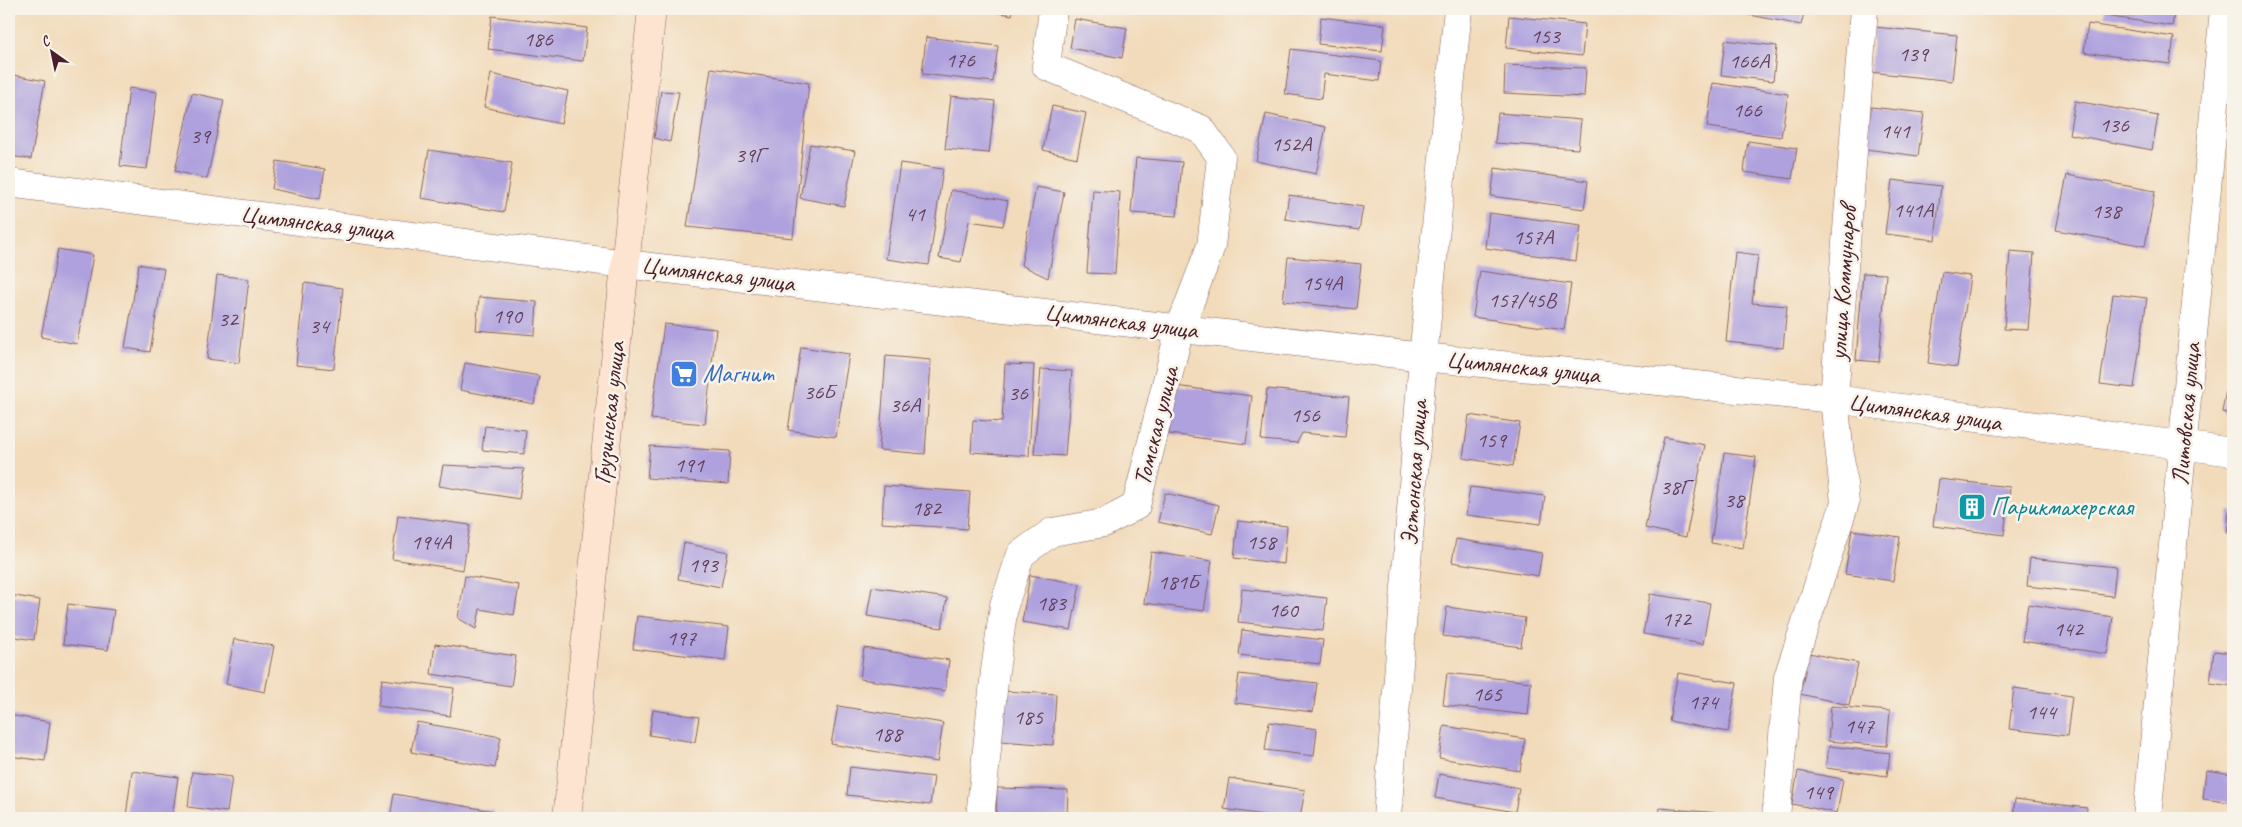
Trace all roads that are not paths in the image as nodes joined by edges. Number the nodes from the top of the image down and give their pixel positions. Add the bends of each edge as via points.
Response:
1 (652, 9) edge
2 (1053, 9) edge
3 (1458, 9) edge
4 (1864, 9) edge
5 (2224, 9) edge
6 (9, 183) edge
7 (625, 264) junction
8 (1180, 328) junction
9 (1423, 357) junction
10 (1834, 400) junction
11 (2183, 446) junction
12 (2233, 452) edge
13 (567, 818) edge
14 (980, 818) edge
15 (1387, 818) edge
16 (1776, 818) edge
17 (2147, 818) edge

1 - 7 main road, Грузинская улица
2 - 8 street, Томская улица via 1046,66 1201,129 1221,157 1211,246
3 - 9 street, Эстонская улица
4 - 10 street, улица Коммунаров
5 - 11 street, Литовская улица
6 - 7 street, Цимлянская улица
7 - 8 street, Цимлянская улица
7 - 13 main road, Грузинская улица
8 - 9 street, Цимлянская улица
8 - 14 street, Томская улица via 1136,506 1104,523 1052,532 1021,554 1004,605
9 - 10 street, Цимлянская улица
9 - 15 street, Эстонская улица
10 - 11 street, Цимлянская улица
10 - 16 street, улица Коммунаров via 1844,503 1788,677
11 - 12 street, Цимлянская улица
11 - 17 street, Литовская улица

